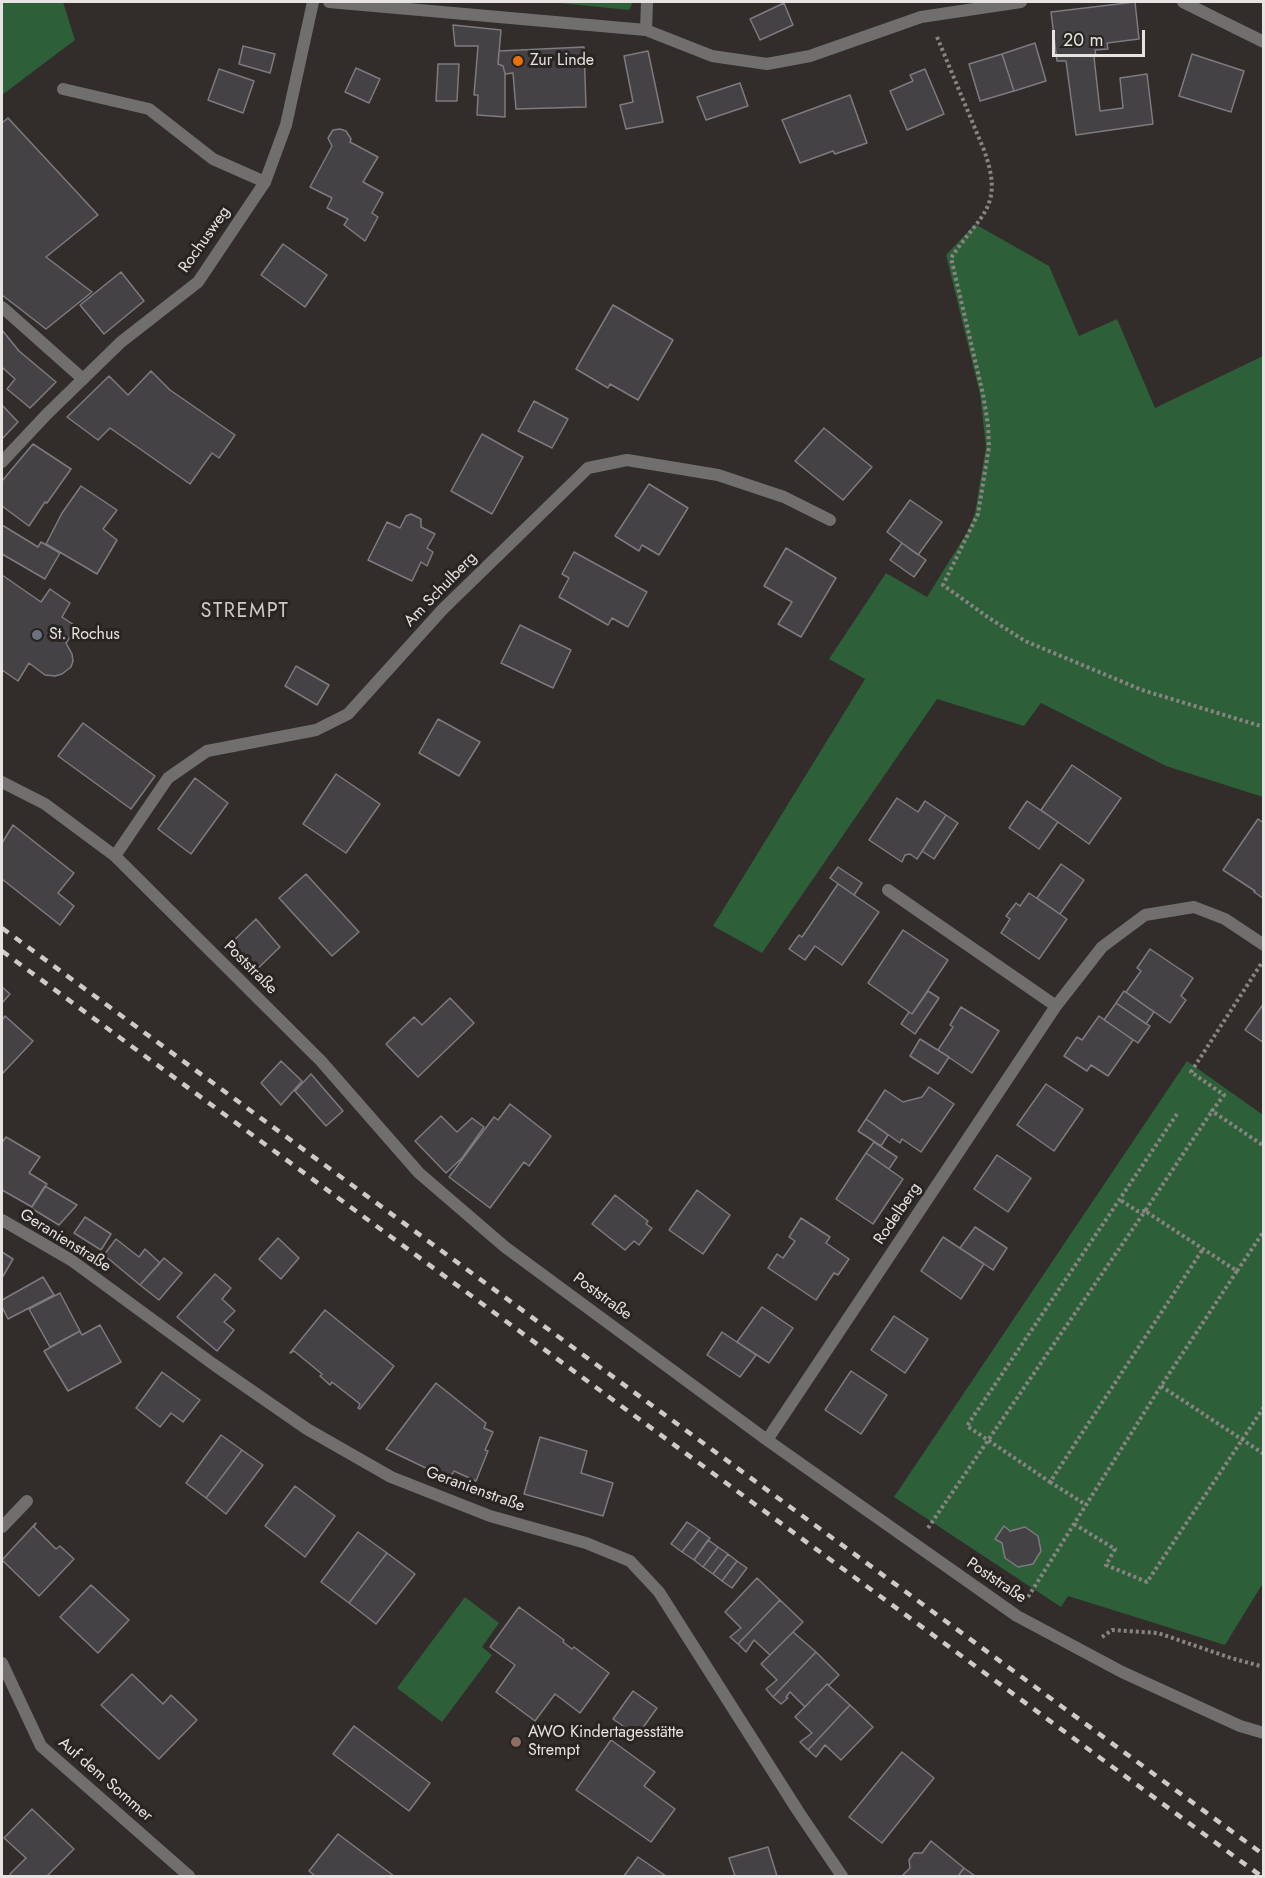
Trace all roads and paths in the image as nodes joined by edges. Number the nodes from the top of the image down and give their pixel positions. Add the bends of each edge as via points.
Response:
1 (313, 2) edge
2 (329, 2) edge
3 (646, 2) edge
4 (1021, 2) edge
5 (1183, 2) edge
6 (929, 16) junction
7 (646, 30) junction
8 (1263, 42) edge
9 (63, 88) dead end
10 (265, 182) junction
11 (2, 307) edge
12 (83, 379) junction
13 (2, 462) edge
14 (830, 520) dead end
15 (1263, 728) edge
16 (2, 782) edge
17 (115, 856) junction
18 (888, 890) dead end
19 (1263, 945) edge
20 (1263, 960) edge
21 (1056, 1006) junction
22 (1212, 1112) junction
23 (1176, 1114) dead end
24 (1263, 1146) edge
25 (1119, 1199) junction
26 (1145, 1211) junction
27 (2, 1220) edge
28 (1263, 1231) edge
29 (1203, 1249) junction
30 (1237, 1271) junction
31 (1161, 1386) junction
32 (1263, 1407) edge
33 (767, 1440) junction
34 (989, 1440) junction
35 (1242, 1440) junction
36 (1263, 1454) edge
37 (1050, 1482) junction
38 (27, 1501) dead end
39 (1086, 1505) junction
40 (1074, 1524) junction
41 (2, 1527) edge
42 (915, 1545) junction
43 (1017, 1616) junction
44 (1081, 1650) junction
45 (2, 1663) edge
46 (1263, 1667) edge
47 (1263, 1733) edge
48 (189, 1876) edge
49 (842, 1876) edge

1 - 10 street, Rochusweg via 286,125
2 - 7 street
3 - 7 street
4 - 6 street
5 - 8 street
6 - 7 street via 810,56 767,64 712,56
6 - 15 path via 984,150 992,182 988,209 951,258 982,394 989,447 978,514 943,585 1025,641 1142,690
9 - 10 street via 149,109 213,159
10 - 12 street, Rochusweg via 198,282 121,342
11 - 12 street
12 - 13 street, Rochusweg
14 - 17 street, Am Schulberg via 784,497 718,475 627,460 588,468 443,609 348,714 316,730 207,751 168,778
16 - 17 street, Poststraße via 45,804
17 - 33 street, Poststraße via 321,1061 419,1173 505,1247
18 - 21 street
19 - 21 street, Rodelberg via 1225,919 1194,907 1145,915 1102,948
20 - 22 path via 1191,1072 1224,1095
21 - 33 street, Rodelberg
22 - 24 path
22 - 26 path
23 - 25 path
25 - 26 path via 1137,1211
25 - 34 path via 967,1426
26 - 29 path
26 - 34 path
27 - 49 street, Geranienstraße via 71,1260 306,1429 391,1477 490,1516 586,1543 630,1561 659,1592
28 - 30 path
29 - 30 path
29 - 37 path
30 - 31 path
31 - 35 path
31 - 39 path
32 - 35 path
33 - 42 street, Poststraße
34 - 37 path
34 - 42 path
35 - 36 path
35 - 40 path via 1147,1582 1106,1565 1115,1549
37 - 39 path
38 - 41 street
39 - 40 path
40 - 43 path
42 - 43 street, Poststraße
43 - 44 street, Poststraße
44 - 46 path via 1112,1630 1158,1633
44 - 47 street, Poststraße via 1143,1682
45 - 48 street, Auf dem Sommer via 41,1746

